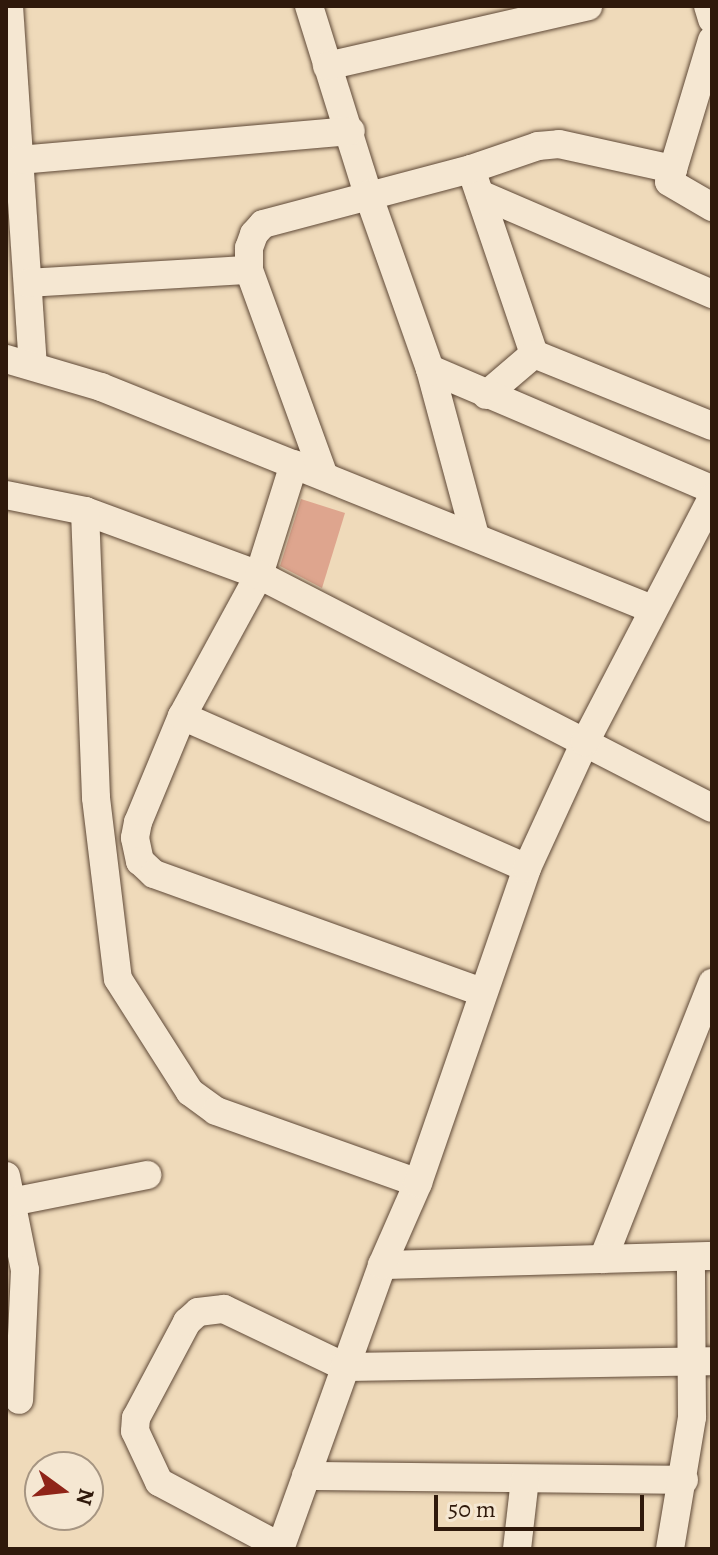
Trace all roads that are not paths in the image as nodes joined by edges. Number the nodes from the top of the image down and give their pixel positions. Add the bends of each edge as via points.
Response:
1 (9, 6) edge
2 (309, 6) edge
3 (588, 6) edge
4 (708, 6) edge
5 (712, 19) edge
6 (712, 40) edge
7 (327, 66) junction
8 (351, 131) junction
9 (19, 160) junction
10 (673, 169) junction
11 (476, 181) junction
12 (368, 194) junction
13 (712, 207) edge
14 (249, 270) junction
15 (28, 283) junction
16 (712, 294) edge
17 (534, 354) junction
18 (19, 362) edge
19 (430, 369) junction
20 (486, 395) junction
21 (712, 426) edge
22 (294, 464) junction
23 (324, 476) junction
24 (712, 489) edge
25 (6, 495) edge
26 (712, 498) edge
27 (85, 511) junction
28 (475, 536) junction
29 (259, 575) junction
30 (652, 609) junction
31 (182, 716) junction
32 (585, 742) junction
33 (712, 808) edge
34 (527, 868) junction
35 (482, 992) junction
36 (709, 999) edge
37 (147, 1175) dead end
38 (418, 1183) junction
39 (8, 1189) edge
40 (701, 1256) edge
41 (603, 1259) junction
42 (382, 1265) junction
43 (703, 1361) edge
44 (345, 1367) junction
45 (19, 1400) dead end
46 (306, 1476) junction
47 (525, 1479) junction
48 (684, 1480) junction
49 (281, 1548) edge
50 (517, 1549) edge
51 (670, 1549) edge

1 - 9 street
2 - 7 street
3 - 7 street
4 - 5 street
6 - 10 street
7 - 8 street
8 - 9 street
8 - 12 street
9 - 15 street
10 - 11 street via 559,144 538,146
10 - 13 street via 669,182
11 - 12 street
11 - 16 street
11 - 17 street
12 - 14 street via 263,224 249,248
12 - 19 street
14 - 15 street
14 - 23 street
15 - 18 street
17 - 20 street
17 - 21 street
18 - 22 street via 101,387
19 - 20 street
19 - 28 street
20 - 24 street
22 - 23 street
22 - 29 street
23 - 28 street
25 - 27 street
26 - 30 street
27 - 29 street
27 - 38 street via 96,798 118,979 190,1092 216,1111
28 - 30 street
29 - 31 street
29 - 32 street
30 - 32 street
31 - 34 street
31 - 35 street via 135,838 140,861 154,874
32 - 33 street
32 - 34 street
34 - 35 street
35 - 38 street
36 - 41 street
37 - 39 street
38 - 42 street
39 - 45 street via 25,1270
40 - 41 street
40 - 43 street
41 - 42 street
42 - 44 street
43 - 44 street
43 - 48 street
44 - 46 street
44 - 49 street via 224,1309 210,1308 187,1322 136,1418 135,1431 159,1482
46 - 47 street
46 - 49 street
47 - 48 street
47 - 50 street
48 - 51 street

